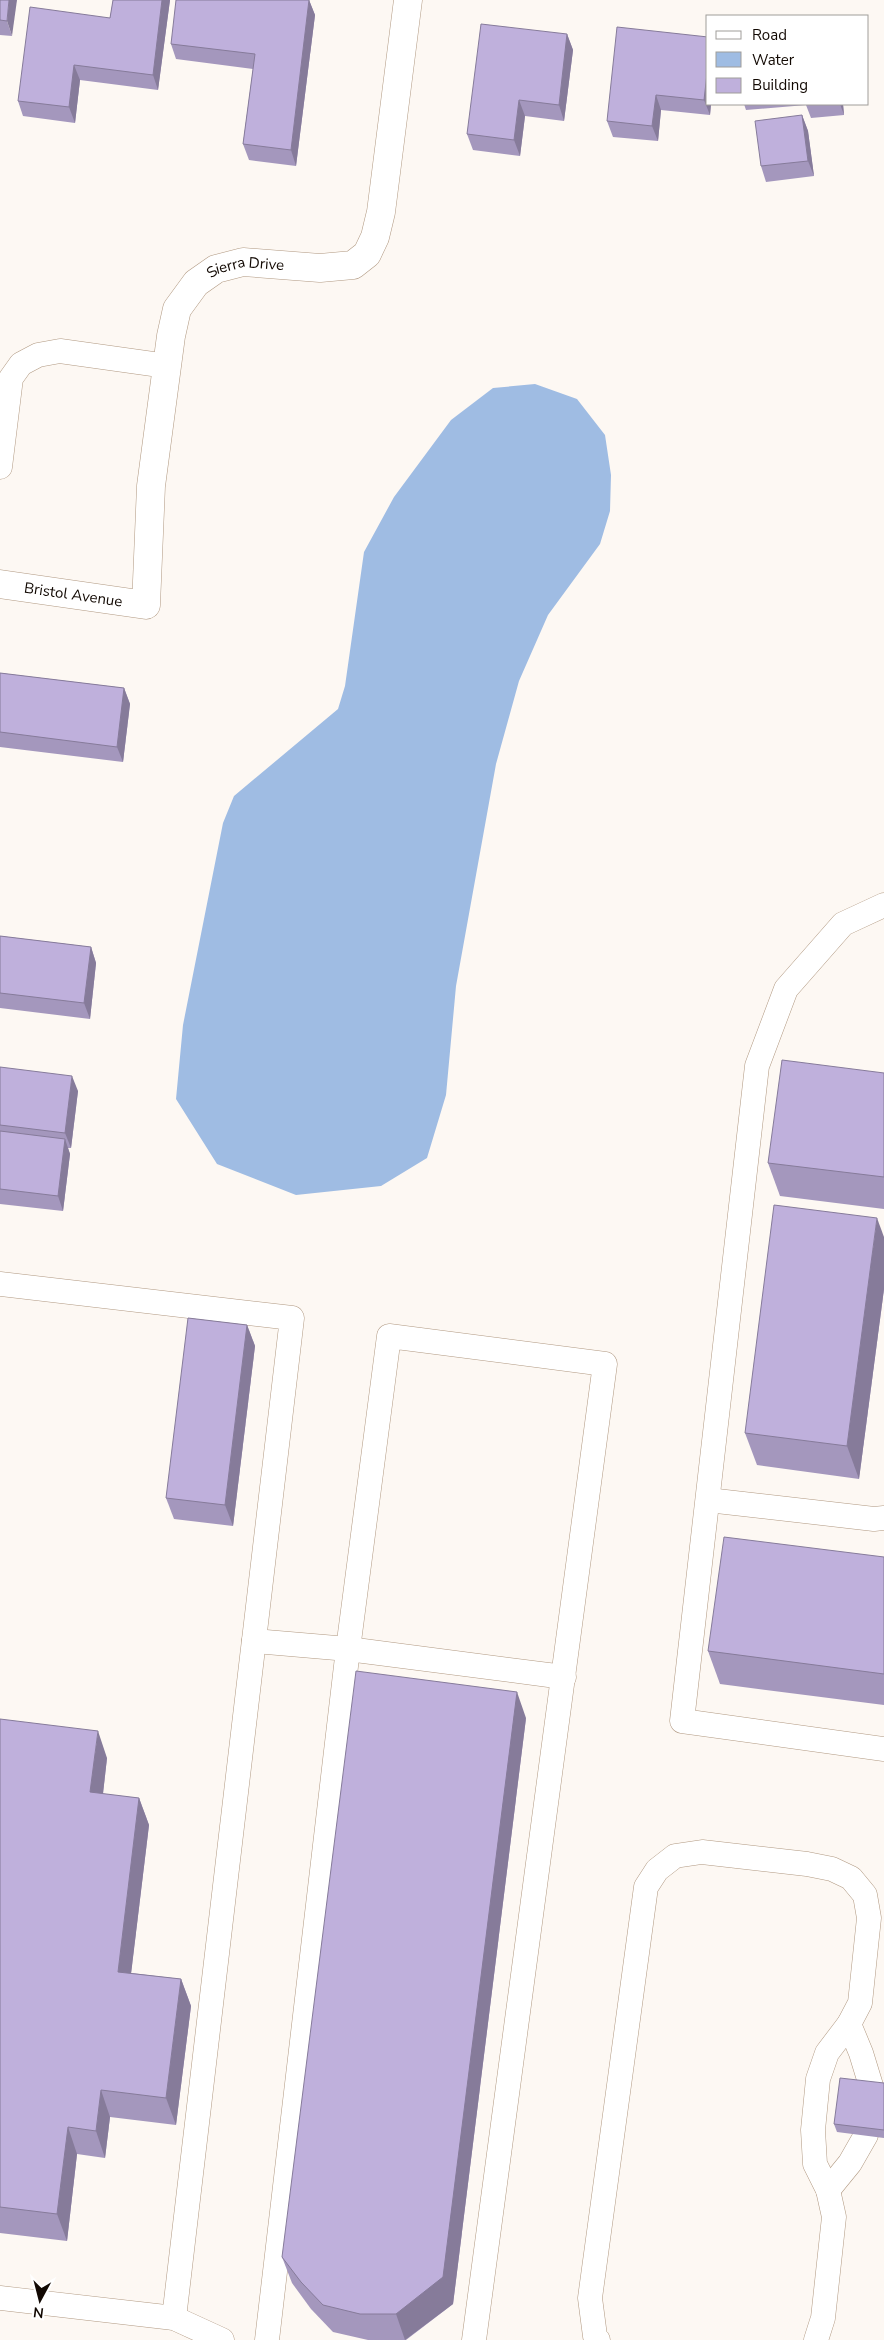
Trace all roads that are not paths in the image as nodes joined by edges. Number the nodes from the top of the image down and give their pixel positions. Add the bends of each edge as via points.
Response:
1 (408, 0) edge
2 (167, 366) junction
3 (0, 467) edge
4 (0, 584) edge
5 (146, 604) joint
6 (884, 905) edge
7 (0, 1284) edge
8 (708, 1500) junction
9 (884, 1518) edge
10 (254, 1641) junction
11 (348, 1649) junction
12 (564, 1677) junction
13 (884, 1749) edge
14 (849, 2024) junction
15 (872, 2089) edge
16 (866, 2136) edge
17 (828, 2190) junction
18 (0, 2298) edge
19 (174, 2318) junction
20 (222, 2340) edge
21 (267, 2340) edge
22 (474, 2340) edge
23 (598, 2340) edge
24 (816, 2340) edge

1 - 2 street, Sierra Drive via 381,212 367,254 353,265 320,268 243,262 216,269 196,283 177,309
2 - 3 lane via 60,351 38,355 21,364 11,378
2 - 5 street, Sierra Drive via 151,486
4 - 5 street, Bristol Avenue
6 - 8 lane via 843,924 786,989 757,1066
7 - 10 lane via 292,1318
8 - 9 lane
8 - 13 lane via 682,1721
10 - 11 lane
10 - 19 lane
11 - 12 lane
11 - 12 lane via 389,1336 399,1337 605,1364
11 - 21 lane
12 - 22 lane
14 - 15 lane
14 - 17 lane via 827,2053 818,2080 813,2130 815,2164
14 - 23 lane via 860,2003 869,1918 865,1895 852,1878 832,1869 807,1864 702,1852 675,1856 658,1870 646,1887 640,1923 590,2298
16 - 17 lane
17 - 24 lane via 834,2217 822,2318
18 - 19 lane
19 - 20 lane

